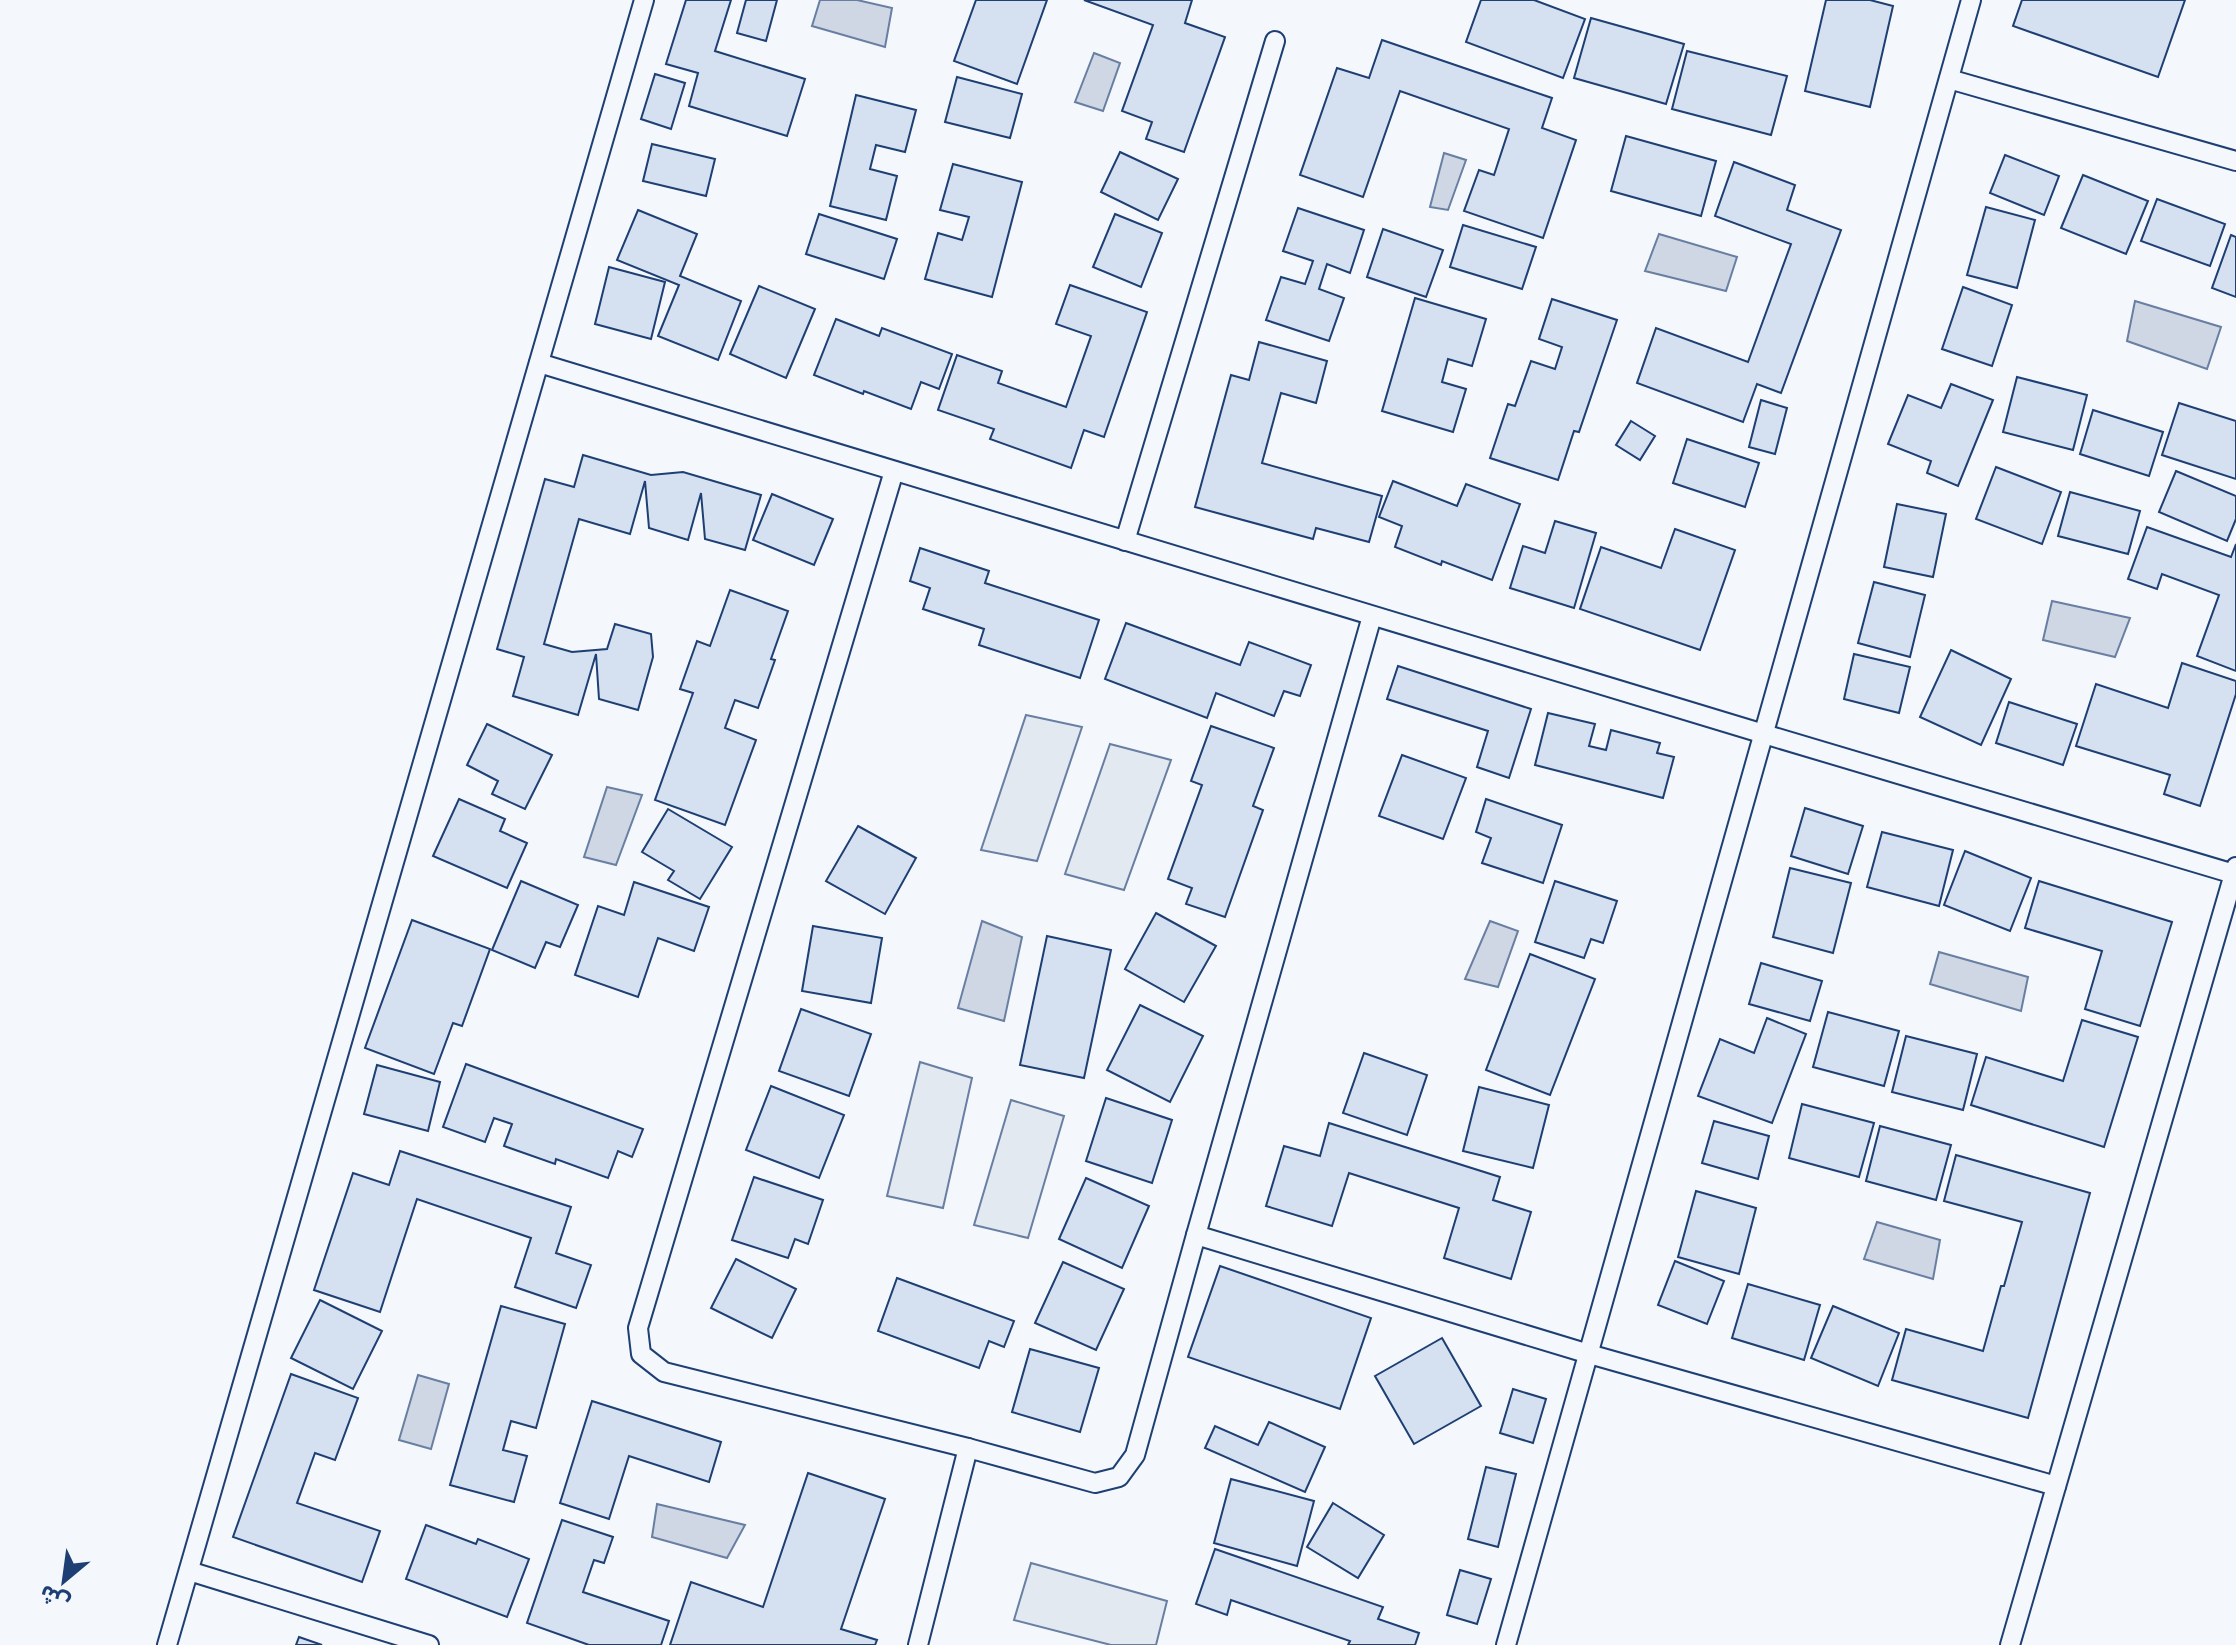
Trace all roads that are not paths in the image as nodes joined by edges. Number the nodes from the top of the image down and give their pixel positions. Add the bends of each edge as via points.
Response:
1 (644, 0) edge
2 (1971, 0) edge
3 (1275, 41) dead end
4 (1949, 79) junction
5 (2236, 161) edge
6 (539, 363) junction
7 (894, 471) junction
8 (1125, 541) junction
9 (1372, 616) junction
10 (1764, 734) junction
11 (2235, 870) edge
12 (1196, 1235) junction
13 (1589, 1354) junction
14 (968, 1448) junction
15 (2056, 1486) junction
16 (189, 1571) junction
17 (167, 1645) edge
18 (429, 1645) edge
19 (918, 1645) edge
20 (1506, 1645) edge
21 (2010, 1645) edge

1 - 6 lane
2 - 4 lane
3 - 8 lane
4 - 5 lane
4 - 10 lane
6 - 7 lane
6 - 16 lane
7 - 8 lane
7 - 14 lane via 638,1328 641,1354 664,1372
8 - 9 lane
9 - 10 lane
9 - 12 lane
10 - 11 lane
10 - 13 lane
11 - 15 lane
12 - 13 lane
12 - 14 lane via 1135,1455 1119,1477 1095,1483
13 - 15 lane
13 - 20 lane
14 - 19 lane
15 - 21 lane
16 - 17 lane
16 - 18 lane

